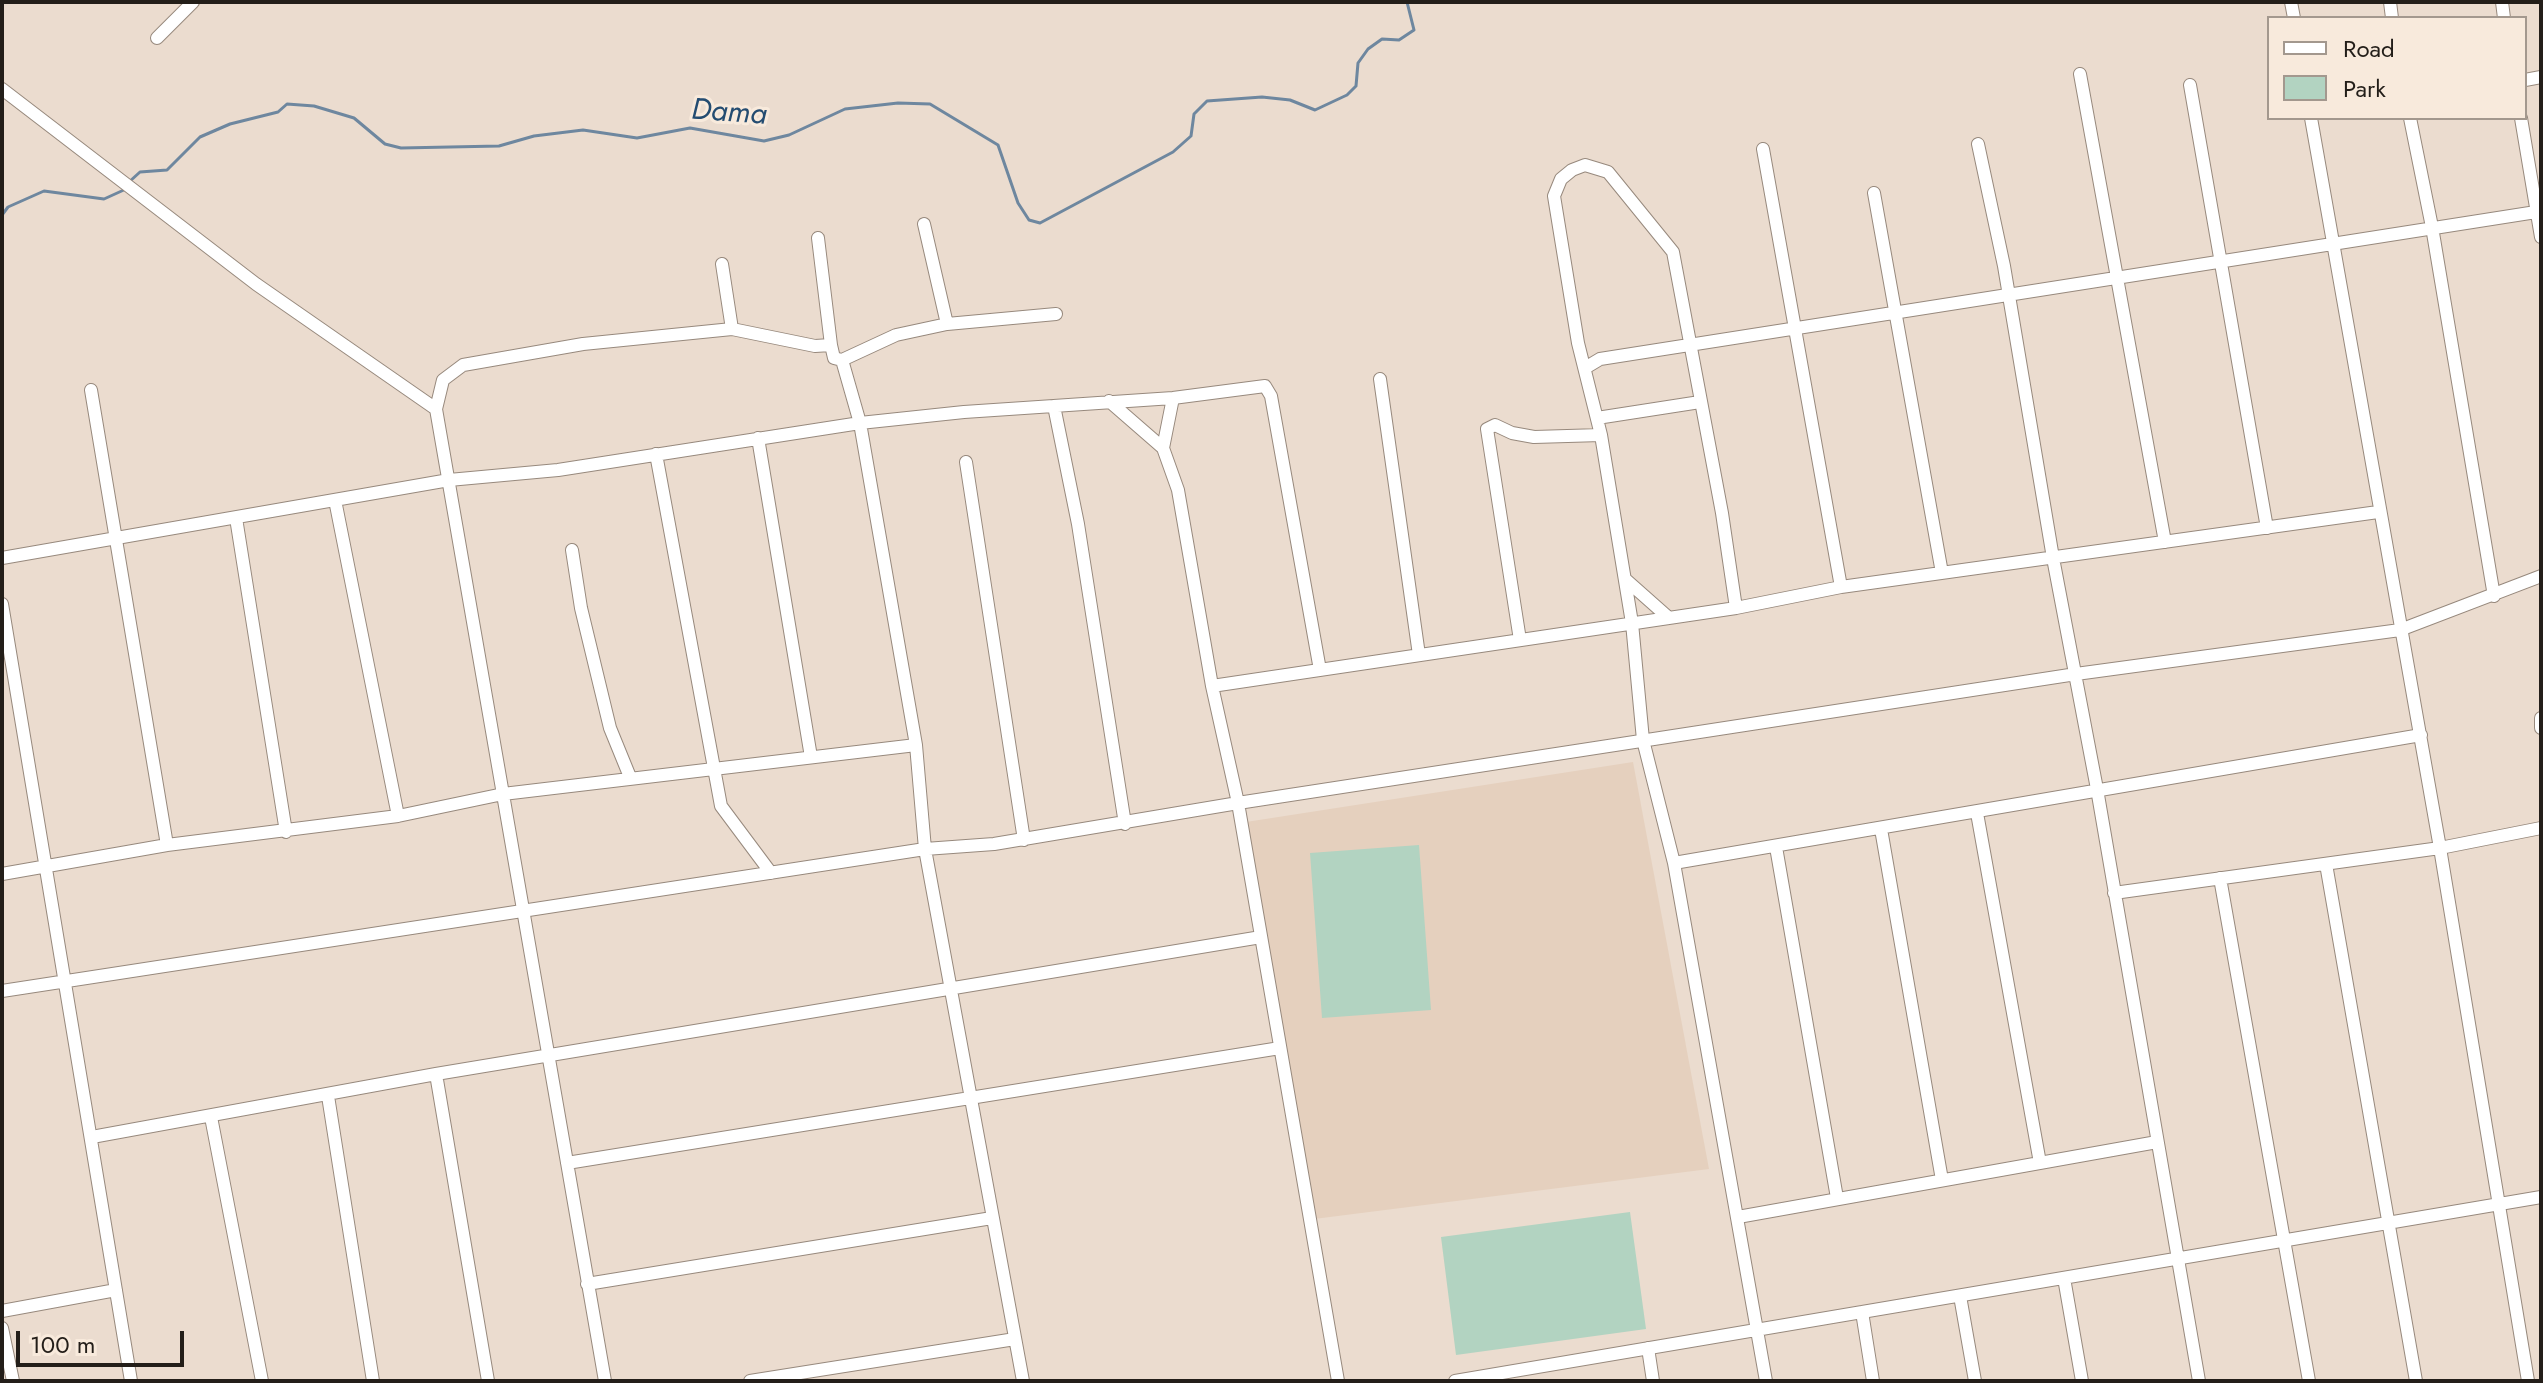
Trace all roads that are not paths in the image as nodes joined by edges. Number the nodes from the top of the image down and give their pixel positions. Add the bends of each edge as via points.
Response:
1 (193, 2) edge
2 (157, 38) dead end
3 (2080, 74) dead end
4 (2190, 85) dead end
5 (2, 89) edge
6 (2311, 120) edge
7 (2410, 120) edge
8 (2521, 120) edge
9 (1978, 144) dead end
10 (1763, 149) dead end
11 (1874, 193) dead end
12 (2536, 212) junction
13 (924, 224) dead end
14 (2432, 227) junction
15 (2541, 237) edge
16 (818, 238) dead end
17 (2333, 244) junction
18 (2220, 260) junction
19 (722, 264) dead end
20 (2117, 278) junction
21 (2007, 294) junction
22 (1056, 314) dead end
23 (1896, 314) junction
24 (947, 324) junction
25 (1792, 327) junction
26 (732, 329) junction
27 (831, 345) junction
28 (1691, 345) junction
29 (842, 360) junction
30 (1585, 368) junction
31 (1380, 379) dead end
32 (91, 390) dead end
33 (1173, 398) junction
34 (1109, 401) junction
35 (1700, 402) junction
36 (1054, 406) junction
37 (436, 409) junction
38 (1597, 418) junction
39 (860, 423) junction
40 (1601, 435) junction
41 (758, 438) junction
42 (1163, 448) junction
43 (656, 454) junction
44 (966, 462) dead end
45 (449, 480) junction
46 (335, 500) junction
47 (2378, 512) junction
48 (236, 518) junction
49 (2267, 528) junction
50 (117, 538) junction
51 (2165, 542) junction
52 (572, 550) dead end
53 (2, 558) edge
54 (2053, 558) junction
55 (1942, 573) junction
56 (2541, 576) edge
57 (1625, 579) junction
58 (1841, 587) junction
59 (2494, 596) junction
60 (2, 604) edge
61 (1736, 608) junction
62 (1669, 618) junction
63 (1632, 623) junction
64 (2400, 630) junction
65 (1520, 640) junction
66 (1419, 655) junction
67 (1320, 670) junction
68 (2076, 674) junction
69 (1212, 686) junction
70 (2541, 718) edge
71 (2541, 728) edge
72 (2421, 735) junction
73 (1643, 740) junction
74 (916, 745) junction
75 (811, 757) junction
76 (714, 769) junction
77 (630, 777) junction
78 (2097, 789) junction
79 (503, 794) junction
80 (1238, 803) junction
81 (1977, 813) junction
82 (398, 816) junction
83 (1125, 824) junction
84 (2541, 828) edge
85 (1881, 829) junction
86 (286, 832) junction
87 (1024, 840) junction
88 (167, 845) junction
89 (1776, 847) junction
90 (2440, 848) junction
91 (925, 849) junction
92 (1674, 863) junction
93 (2326, 864) junction
94 (45, 866) junction
95 (771, 873) junction
96 (2, 874) edge
97 (2220, 878) junction
98 (2114, 893) junction
99 (522, 911) junction
100 (1261, 937) junction
101 (62, 979) junction
102 (950, 989) junction
103 (2, 991) edge
104 (1280, 1048) junction
105 (547, 1056) junction
106 (436, 1074) junction
107 (328, 1096) junction
108 (971, 1098) junction
109 (211, 1117) junction
110 (92, 1137) junction
111 (2157, 1142) junction
112 (567, 1163) junction
113 (2040, 1163) junction
114 (1942, 1180) junction
115 (2541, 1197) edge
116 (1837, 1198) junction
117 (2499, 1204) junction
118 (1738, 1217) junction
119 (992, 1218) junction
120 (2388, 1223) junction
121 (2286, 1240) junction
122 (2178, 1258) junction
123 (2064, 1278) junction
124 (587, 1284) junction
125 (116, 1290) junction
126 (1960, 1296) junction
127 (2, 1311) edge
128 (1862, 1312) junction
129 (2, 1328) edge
130 (1757, 1330) junction
131 (1015, 1339) junction
132 (1648, 1348) junction
133 (1546, 1366) junction
134 (13, 1381) edge
135 (131, 1381) edge
136 (262, 1381) edge
137 (373, 1381) edge
138 (488, 1381) edge
139 (605, 1381) edge
140 (750, 1381) edge
141 (1023, 1381) edge
142 (1338, 1381) edge
143 (1455, 1381) edge
144 (1549, 1381) edge
145 (1653, 1381) edge
146 (1766, 1381) edge
147 (1873, 1381) edge
148 (1975, 1381) edge
149 (2082, 1381) edge
150 (2199, 1381) edge
151 (2309, 1381) edge
152 (2416, 1381) edge
153 (2528, 1381) edge

1 - 2 street
3 - 20 street
4 - 18 street
5 - 37 street via 256,284
6 - 17 street
7 - 14 street
8 - 12 street
9 - 21 street
10 - 25 street
11 - 23 street
12 - 14 street
12 - 15 street
13 - 24 street
14 - 17 street
14 - 59 street
16 - 27 street
17 - 18 street
17 - 47 street
18 - 20 street
18 - 49 street
19 - 26 street
20 - 21 street
20 - 51 street
21 - 23 street
21 - 54 street
22 - 24 street
23 - 25 street
23 - 55 street
24 - 29 street via 896,335
25 - 28 street
25 - 58 street
26 - 27 street
26 - 37 street via 583,344 463,365 443,380
27 - 29 street via 834,358
28 - 30 street via 1600,359
28 - 30 street via 1673,252 1608,172 1585,165 1561,179 1554,196
28 - 35 street
29 - 39 street
30 - 38 street
31 - 66 street
32 - 50 street
33 - 34 street
33 - 42 street
33 - 67 street via 1270,389
34 - 36 street
34 - 42 street
35 - 38 street
35 - 61 street
36 - 39 street
36 - 83 street
37 - 45 street
38 - 40 street
39 - 41 street
39 - 74 street
40 - 57 street
40 - 65 street via 1534,437 1495,425 1487,429
41 - 43 street
41 - 75 street
42 - 69 street via 1178,490
43 - 45 street
43 - 76 street
44 - 87 street
45 - 46 street
45 - 79 street
46 - 48 street
46 - 82 street
47 - 49 street
47 - 64 street
48 - 50 street
48 - 86 street
49 - 51 street
50 - 53 street
50 - 88 street
51 - 54 street
52 - 77 street via 610,728
54 - 55 street
54 - 68 street
55 - 58 street
56 - 59 street
57 - 62 street
57 - 63 street
58 - 61 street
59 - 64 street
60 - 94 street
61 - 62 street
62 - 63 street
63 - 65 street
63 - 73 street
64 - 68 street
64 - 72 street
65 - 66 street
66 - 67 street
67 - 69 street
68 - 73 street
68 - 78 street
69 - 80 street
70 - 71 street
72 - 78 street
72 - 90 street
73 - 80 street
73 - 92 street
74 - 75 street
74 - 91 street
75 - 76 street
76 - 77 street
76 - 95 street via 721,806
77 - 79 street
78 - 81 street
78 - 98 street
79 - 82 street
79 - 99 street
80 - 83 street
80 - 100 street
81 - 85 street
81 - 113 street
82 - 86 street
83 - 87 street
84 - 90 street
85 - 89 street
85 - 114 street
86 - 88 street
87 - 91 street
88 - 94 street
89 - 92 street
89 - 116 street
90 - 93 street
90 - 117 street
91 - 95 street
91 - 102 street
92 - 118 street
93 - 97 street
93 - 120 street
94 - 96 street
94 - 101 street
95 - 99 street
97 - 98 street
97 - 121 street
98 - 111 street
99 - 101 street
99 - 105 street
100 - 102 street
100 - 104 street
101 - 103 street
101 - 110 street
102 - 105 street
102 - 108 street
104 - 108 street
104 - 142 street
105 - 106 street
105 - 112 street
106 - 107 street
106 - 138 street
107 - 109 street
107 - 137 street
108 - 112 street
108 - 119 street
109 - 110 street
109 - 136 street
110 - 125 street
111 - 113 street
111 - 122 street
112 - 124 street
113 - 114 street
114 - 116 street
115 - 117 street
116 - 118 street
117 - 120 street
117 - 153 street
118 - 130 street
119 - 124 street
119 - 131 street
120 - 121 street
120 - 152 street
121 - 122 street
121 - 151 street
122 - 123 street
122 - 150 street
123 - 126 street
123 - 149 street
124 - 139 street
125 - 127 street
125 - 135 street
126 - 128 street
126 - 148 street
128 - 130 street
128 - 147 street
129 - 134 street
130 - 132 street
130 - 146 street
131 - 140 street
131 - 141 street
132 - 133 street
132 - 145 street
133 - 143 street
133 - 144 street

